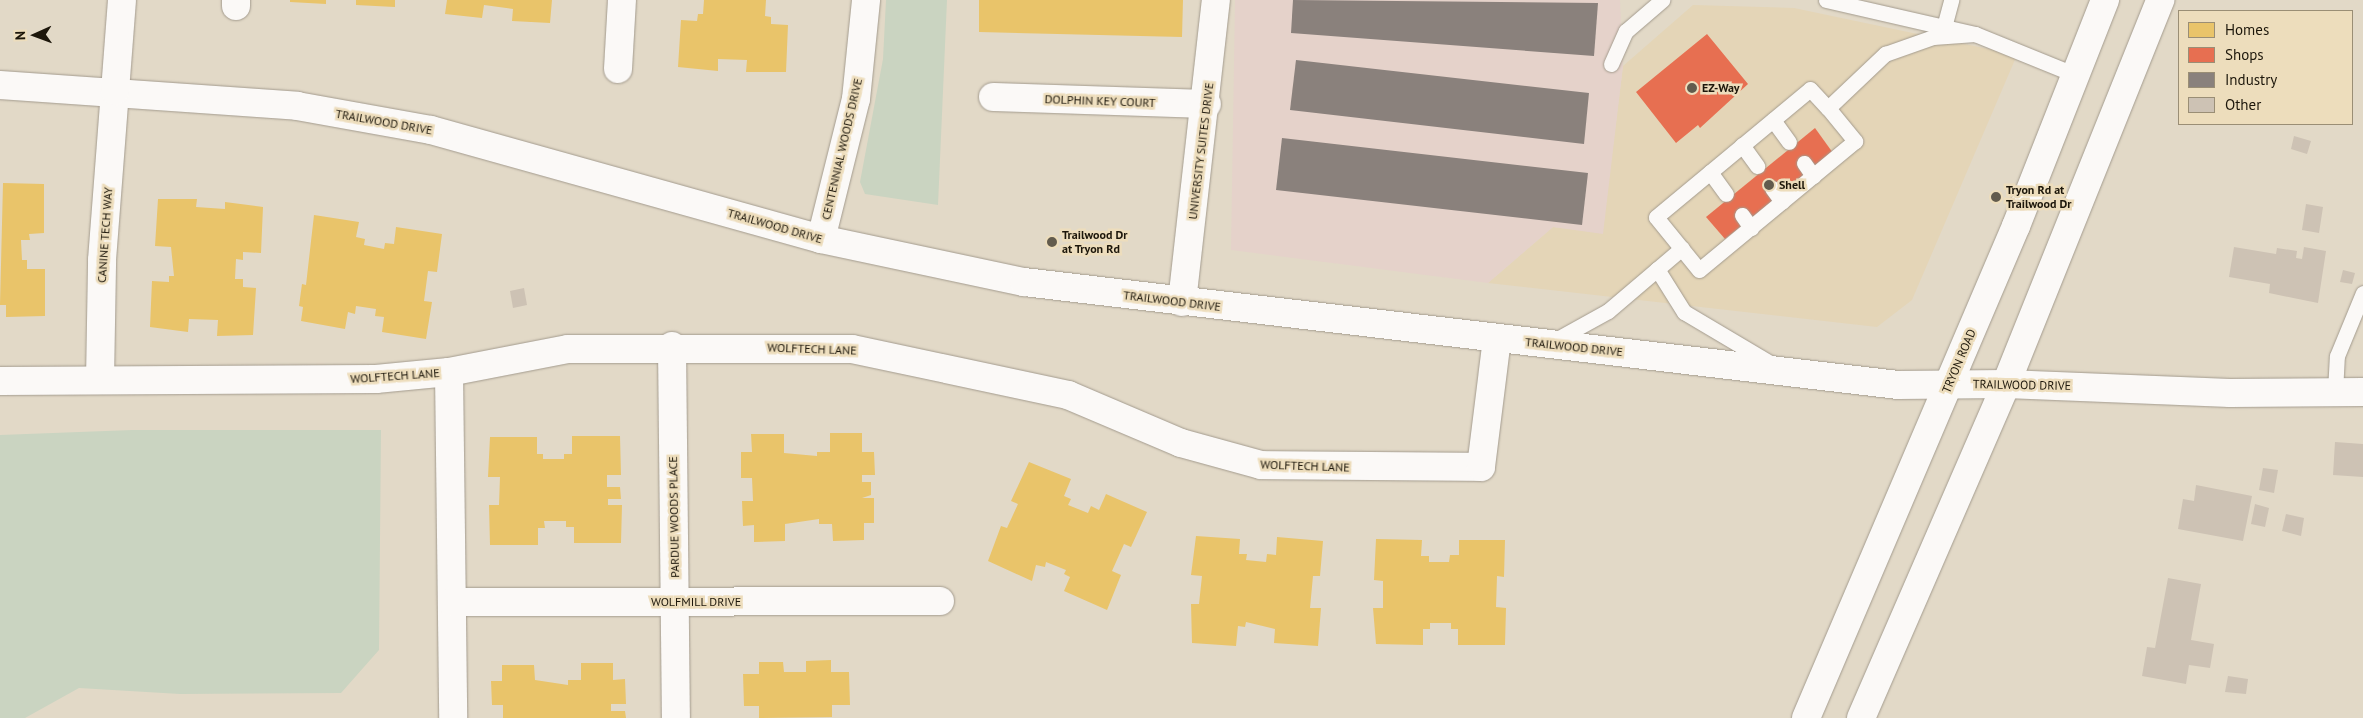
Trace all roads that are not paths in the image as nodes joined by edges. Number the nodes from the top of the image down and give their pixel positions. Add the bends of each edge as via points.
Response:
1 (122, 0) edge
2 (622, 0) edge
3 (866, 0) edge
4 (1216, 0) edge
5 (1662, 0) edge
6 (1826, 0) edge
7 (1951, 0) edge
8 (2105, 0) edge
9 (2160, 0) edge
10 (1944, 26) junction
11 (1976, 34) junction
12 (1610, 64) dead end
13 (618, 68) dead end
14 (2076, 75) junction
15 (0, 85) edge
16 (115, 91) junction
17 (993, 97) dead end
18 (1207, 104) junction
19 (1828, 108) junction
20 (1773, 120) junction
21 (1789, 142) dead end
22 (1742, 146) junction
23 (1804, 162) dead end
24 (1757, 166) dead end
25 (1710, 172) junction
26 (1813, 176) junction
27 (1772, 188) dead end
28 (1726, 194) dead end
29 (1782, 202) junction
30 (1742, 215) dead end
31 (1751, 228) junction
32 (821, 239) junction
33 (1682, 248) junction
34 (1657, 269) junction
35 (2363, 293) edge
36 (1182, 302) junction
37 (1497, 339) junction
38 (1549, 344) junction
39 (672, 346) junction
40 (1787, 371) junction
41 (449, 372) junction
42 (100, 380) junction
43 (0, 381) edge
44 (1949, 384) junction
45 (2006, 384) junction
46 (2335, 392) junction
47 (2363, 392) edge
48 (940, 601) dead end
49 (452, 602) junction
50 (675, 602) junction
51 (453, 718) edge
52 (676, 718) edge
53 (1806, 718) edge
54 (1861, 718) edge

1 - 16 street, CANINE TECH WAY
2 - 13 street
3 - 32 street, CENTENNIAL WOODS DRIVE via 856,99
4 - 18 street, UNIVERSITY SUITES DRIVE
5 - 12 lane via 1626,31
6 - 10 lane
7 - 10 lane
8 - 14 street, TRYON ROAD
9 - 45 street
10 - 11 lane
11 - 14 lane
11 - 19 lane via 1933,37 1885,54
14 - 44 street, TRYON ROAD
15 - 16 street, TRAILWOOD DRIVE
16 - 32 street, TRAILWOOD DRIVE via 297,106 431,130
16 - 42 street, CANINE TECH WAY via 102,260
17 - 18 street, DOLPHIN KEY COURT
18 - 36 street, UNIVERSITY SUITES DRIVE
19 - 20 lane via 1810,89
19 - 26 lane via 1855,141
20 - 21 lane
20 - 22 lane
22 - 24 lane
22 - 25 lane
23 - 26 lane
25 - 28 lane
25 - 33 lane via 1656,217
26 - 29 lane
27 - 29 lane
29 - 31 lane
30 - 31 lane
31 - 33 lane via 1699,270
32 - 36 street, TRAILWOOD DRIVE via 977,275
33 - 34 lane
34 - 38 lane via 1608,312
34 - 40 lane via 1684,312 1719,336
35 - 46 lane via 2337,356
36 - 37 street, TRAILWOOD DRIVE
37 - 38 street, TRAILWOOD DRIVE
37 - 39 street, WOLFTECH LANE via 1481,467 1262,465 1181,443 1068,395 938,366 852,349
38 - 40 street, TRAILWOOD DRIVE
39 - 41 street, WOLFTECH LANE via 568,349
39 - 50 street, PARDUE WOODS PLACE
40 - 44 street, TRAILWOOD DRIVE via 1898,385
41 - 42 street, WOLFTECH LANE via 376,379
41 - 49 street
42 - 43 street, WOLFTECH LANE
44 - 45 street, TRAILWOOD DRIVE
44 - 53 street, TRYON ROAD
45 - 46 street, TRAILWOOD DRIVE via 2230,393
45 - 54 street
46 - 47 street, TRAILWOOD DRIVE
48 - 50 street, WOLFMILL DRIVE
49 - 50 street, WOLFMILL DRIVE
49 - 51 street
50 - 52 street, PARDUE WOODS PLACE

